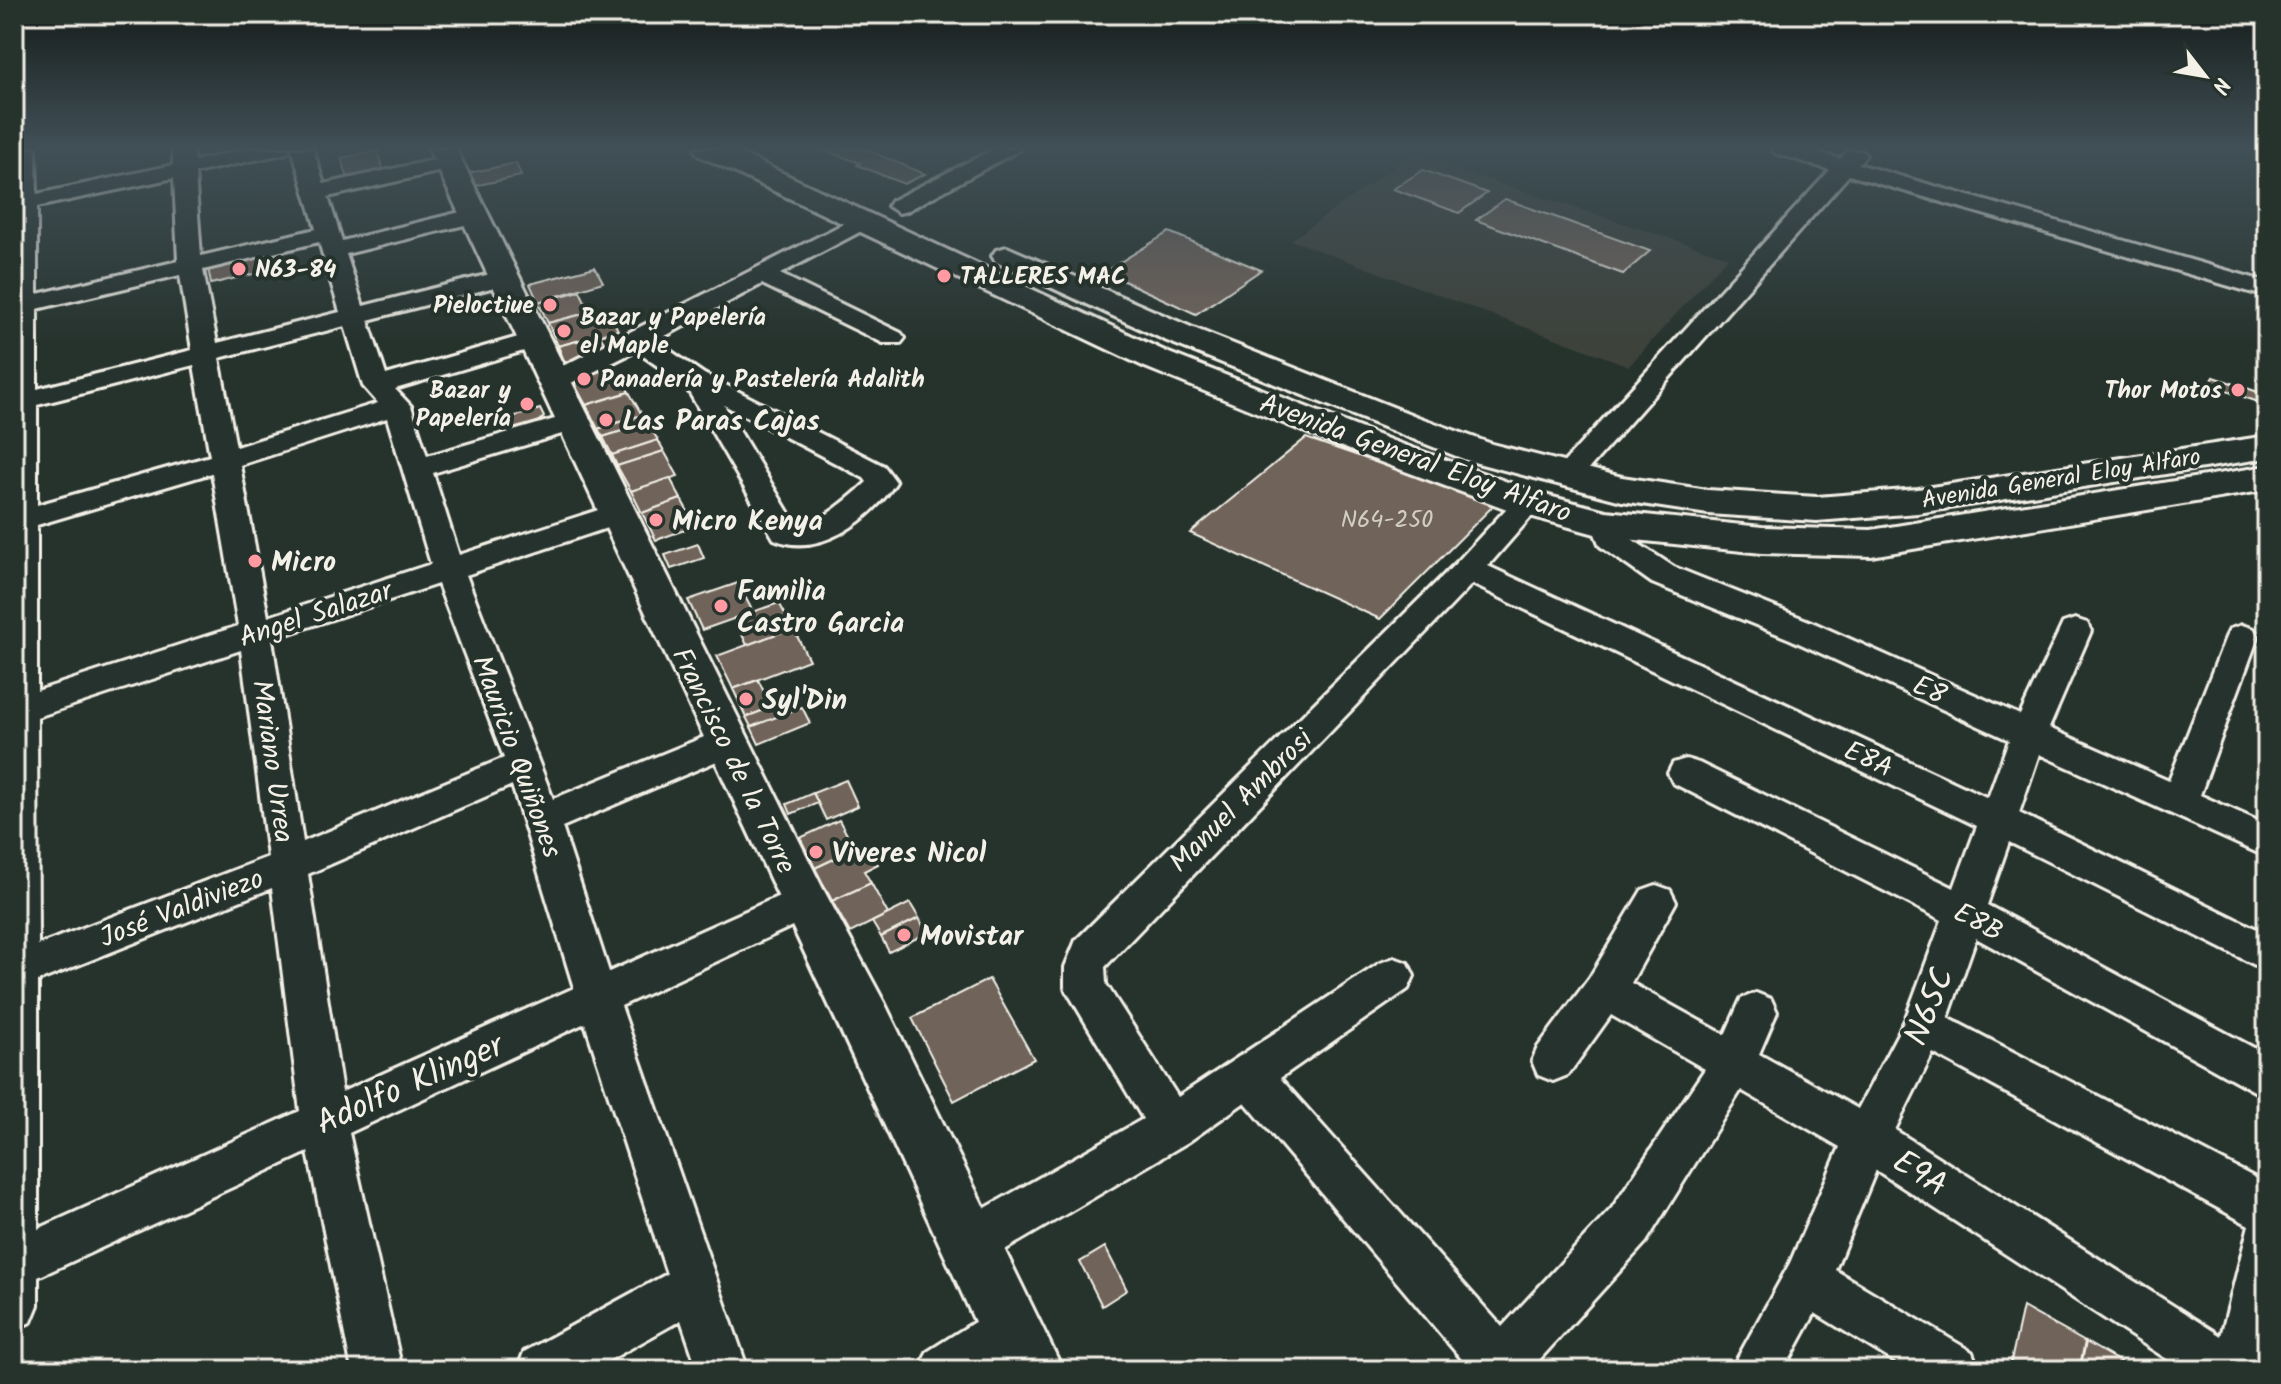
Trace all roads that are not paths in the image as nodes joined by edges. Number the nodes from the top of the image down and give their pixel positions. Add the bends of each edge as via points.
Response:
1 (19, 214) edge
2 (187, 214) edge
3 (321, 214) edge
4 (847, 214) edge
5 (916, 214) edge
6 (1802, 214) edge
7 (2027, 214) edge
8 (473, 216) joint
9 (863, 221) junction
10 (330, 242) junction
11 (190, 266) junction
12 (761, 274) junction
13 (502, 278) junction
14 (2267, 290) edge
15 (20, 306) edge
16 (354, 316) junction
17 (892, 338) dead end
18 (638, 340) junction
19 (532, 341) junction
20 (207, 353) junction
21 (695, 380) junction
22 (552, 382) junction
23 (387, 396) junction
24 (19, 402) edge
25 (572, 422) junction
26 (2267, 447) edge
27 (223, 461) junction
28 (415, 469) junction
29 (1567, 476) junction
30 (2267, 478) edge
31 (1528, 503) junction
32 (617, 514) junction
33 (18, 520) edge
34 (1606, 524) junction
35 (1468, 569) junction
36 (449, 571) junction
37 (2075, 631) dead end
38 (255, 632) junction
39 (2242, 637) dead end
40 (17, 711) edge
41 (2029, 733) junction
42 (726, 742) junction
43 (524, 765) junction
44 (1686, 773) dead end
45 (2179, 802) junction
46 (543, 819) junction
47 (1999, 820) junction
48 (2267, 842) edge
49 (289, 865) junction
50 (804, 902) junction
51 (1656, 902) dead end
52 (1964, 912) junction
53 (2267, 953) edge
54 (16, 972) edge
55 (1394, 976) dead end
56 (1605, 990) junction
57 (597, 997) junction
58 (1756, 1012) dead end
59 (1924, 1027) junction
60 (1553, 1061) dead end
61 (1734, 1063) junction
62 (1250, 1076) junction
63 (2267, 1078) edge
64 (324, 1121) junction
65 (1172, 1127) junction
66 (1867, 1138) junction
67 (2267, 1209) edge
68 (2267, 1238) edge
69 (969, 1244) junction
70 (14, 1264) edge
71 (1807, 1280) junction
72 (694, 1286) junction
73 (14, 1305) edge
74 (1020, 1349) edge
75 (1499, 1367) edge
76 (377, 1370) edge
77 (542, 1370) edge
78 (723, 1370) edge
79 (945, 1370) edge
80 (1756, 1370) edge
81 (1954, 1370) edge
82 (2229, 1370) edge
83 (2238, 1370) edge

1 - 15 street
2 - 11 street, Mariano Urrea
3 - 10 street, Mauricio Quiñones
4 - 9 main road, Avenida General Eloy Alfaro
5 - 29 main road, Avenida General Eloy Alfaro via 1179,334 1465,447
6 - 29 street
7 - 14 street
8 - 10 street
8 - 13 main road, Francisco de la Torre
9 - 12 street
9 - 31 main road, Avenida General Eloy Alfaro via 1157,360
10 - 11 street
10 - 16 street, Mauricio Quiñones
11 - 15 street
11 - 20 street, Mariano Urrea
12 - 17 street
12 - 18 street
13 - 16 street
13 - 19 main road, Francisco de la Torre
15 - 24 street
16 - 20 street
16 - 23 street, Mauricio Quiñones
18 - 21 street
18 - 22 street
19 - 22 main road, Francisco de la Torre
19 - 23 street
20 - 24 street
20 - 27 street, Mariano Urrea
21 - 21 street via 785,532 801,537 817,532 882,482 874,472
22 - 25 main road, Francisco de la Torre
23 - 27 street
23 - 28 street, Mauricio Quiñones
24 - 33 street
25 - 28 street
25 - 32 main road, Francisco de la Torre
26 - 29 main road, Avenida General Eloy Alfaro via 1918,501 1817,509 1708,502
27 - 33 street
27 - 38 street, Mariano Urrea
28 - 36 street, Mauricio Quiñones
30 - 34 main road, Avenida General Eloy Alfaro via 1871,543 1762,540
31 - 34 main road, Avenida General Eloy Alfaro
31 - 35 street, Manuel Ambrosi
32 - 36 street, Angel Salazar
32 - 42 main road, Francisco de la Torre
33 - 40 street
34 - 41 street, E8 via 1611,539 1663,575
35 - 47 street, E8A
35 - 65 street, Manuel Ambrosi via 1090,953 1086,988
36 - 38 street, Angel Salazar
36 - 43 street, Mauricio Quiñones
37 - 41 street, N65C
38 - 40 street, Angel Salazar
38 - 49 street, Mariano Urrea
39 - 45 street
40 - 54 street
41 - 45 street, E8
41 - 47 street, N65C
42 - 46 street
42 - 50 main road, Francisco de la Torre
43 - 46 street, Mauricio Quiñones
43 - 49 street, José Valdiviezo
44 - 52 street, E8B
45 - 48 street, E8
46 - 57 street, Mauricio Quiñones
47 - 52 street, N65C
47 - 53 street, E8A
49 - 54 street, José Valdiviezo
49 - 64 street, Mariano Urrea
50 - 57 street, Adolfo Klinger
50 - 69 main road, Francisco de la Torre
51 - 56 street
52 - 59 street, N65C
52 - 63 street, E8B
54 - 70 street
55 - 62 street
56 - 60 street
56 - 61 street, E9A
57 - 64 street, Adolfo Klinger
57 - 72 street, Mauricio Quiñones
58 - 61 street
59 - 66 street, N65C
59 - 67 street
61 - 66 street, E9A
61 - 75 street via 1629,1225
62 - 65 street
62 - 75 street
64 - 70 street, Adolfo Klinger
64 - 76 street, Mariano Urrea
65 - 69 street
66 - 71 street, N65C
66 - 82 street, E9A
68 - 83 street
69 - 74 main road, Francisco de la Torre
70 - 73 street
71 - 80 street, N65C
71 - 81 street
72 - 77 street
72 - 78 street, Mauricio Quiñones
74 - 79 street

